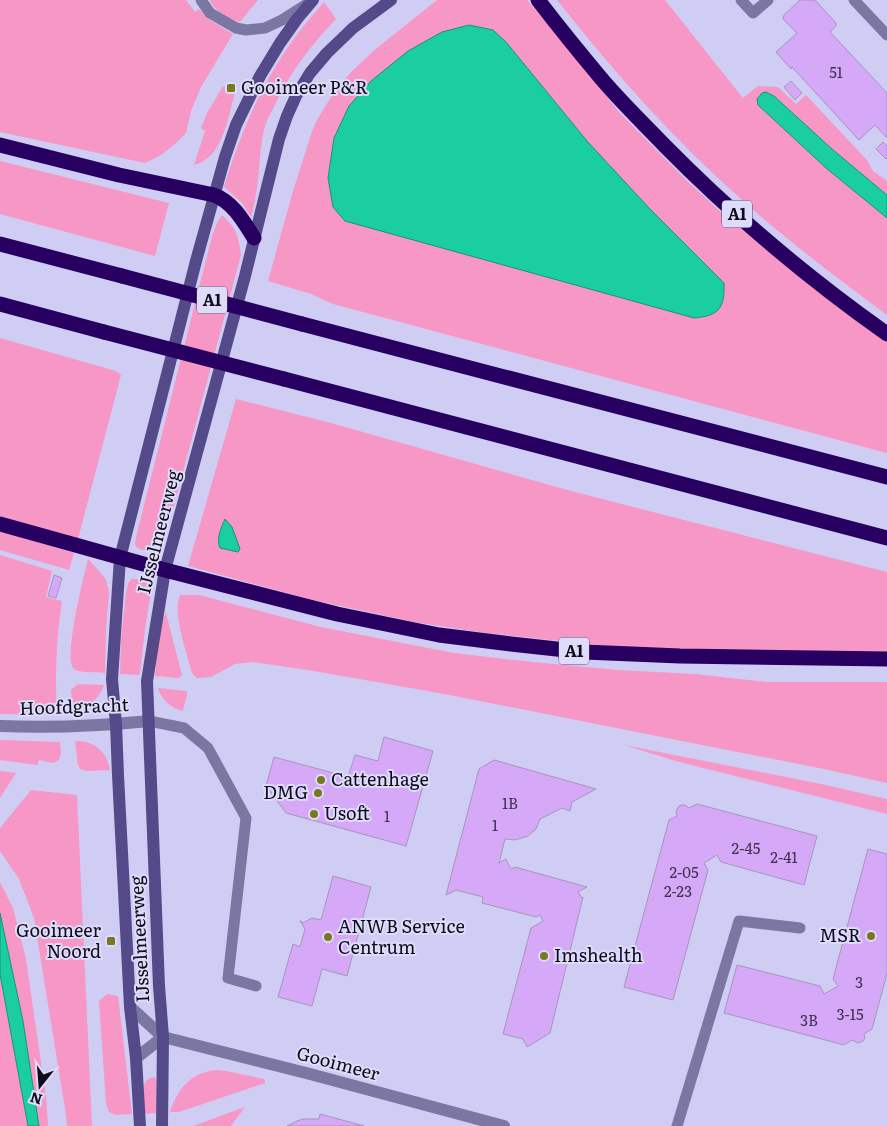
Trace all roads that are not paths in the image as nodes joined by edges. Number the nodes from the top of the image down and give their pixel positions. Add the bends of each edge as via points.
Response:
1 (201, 0) edge
2 (313, 0) edge
3 (391, 0) edge
4 (538, 0) edge
5 (741, 0) edge
6 (768, 0) edge
7 (854, 0) edge
8 (887, 34) edge
9 (0, 145) edge
10 (214, 195) junction
11 (254, 238) junction
12 (0, 244) edge
13 (0, 304) edge
14 (887, 334) edge
15 (887, 478) edge
16 (0, 524) edge
17 (887, 538) edge
18 (120, 558) junction
19 (165, 570) junction
20 (887, 659) edge
21 (149, 721) junction
22 (116, 724) junction
23 (0, 726) edge
24 (800, 928) dead end
25 (256, 986) dead end
26 (130, 1008) junction
27 (163, 1038) junction
28 (136, 1058) junction
29 (140, 1126) edge
30 (162, 1126) edge
31 (504, 1126) edge
32 (677, 1126) edge

1 - 2 lane via 216,16 246,30 266,28
2 - 10 main road, IJsselmeerweg via 260,76 236,126
3 - 11 main road, IJsselmeerweg via 339,41 310,73 296,96 279,139
4 - 14 highway, A1 via 601,78 690,171 786,258
5 - 6 lane via 753,13
7 - 8 lane
9 - 10 highway
10 - 11 highway via 237,212
10 - 18 main road, IJsselmeerweg
11 - 19 main road, IJsselmeerweg
12 - 15 highway, A1, bridge
13 - 17 highway, bridge
16 - 18 highway, A1
18 - 19 highway, A1
18 - 22 main road, IJsselmeerweg via 112,679
19 - 20 highway, A1 via 338,614 439,635 511,644 584,652 680,656
19 - 21 main road, IJsselmeerweg via 147,681
21 - 22 street, Hoofdgracht
21 - 25 lane via 184,728 208,748 246,818 228,978
21 - 27 main road, IJsselmeerweg
22 - 23 street, Hoofdgracht
22 - 26 main road, IJsselmeerweg
24 - 32 lane via 739,922
26 - 27 street
26 - 28 main road, IJsselmeerweg
27 - 28 street
27 - 30 main road, IJsselmeerweg
27 - 31 street, Gooimeer
28 - 29 main road, IJsselmeerweg

